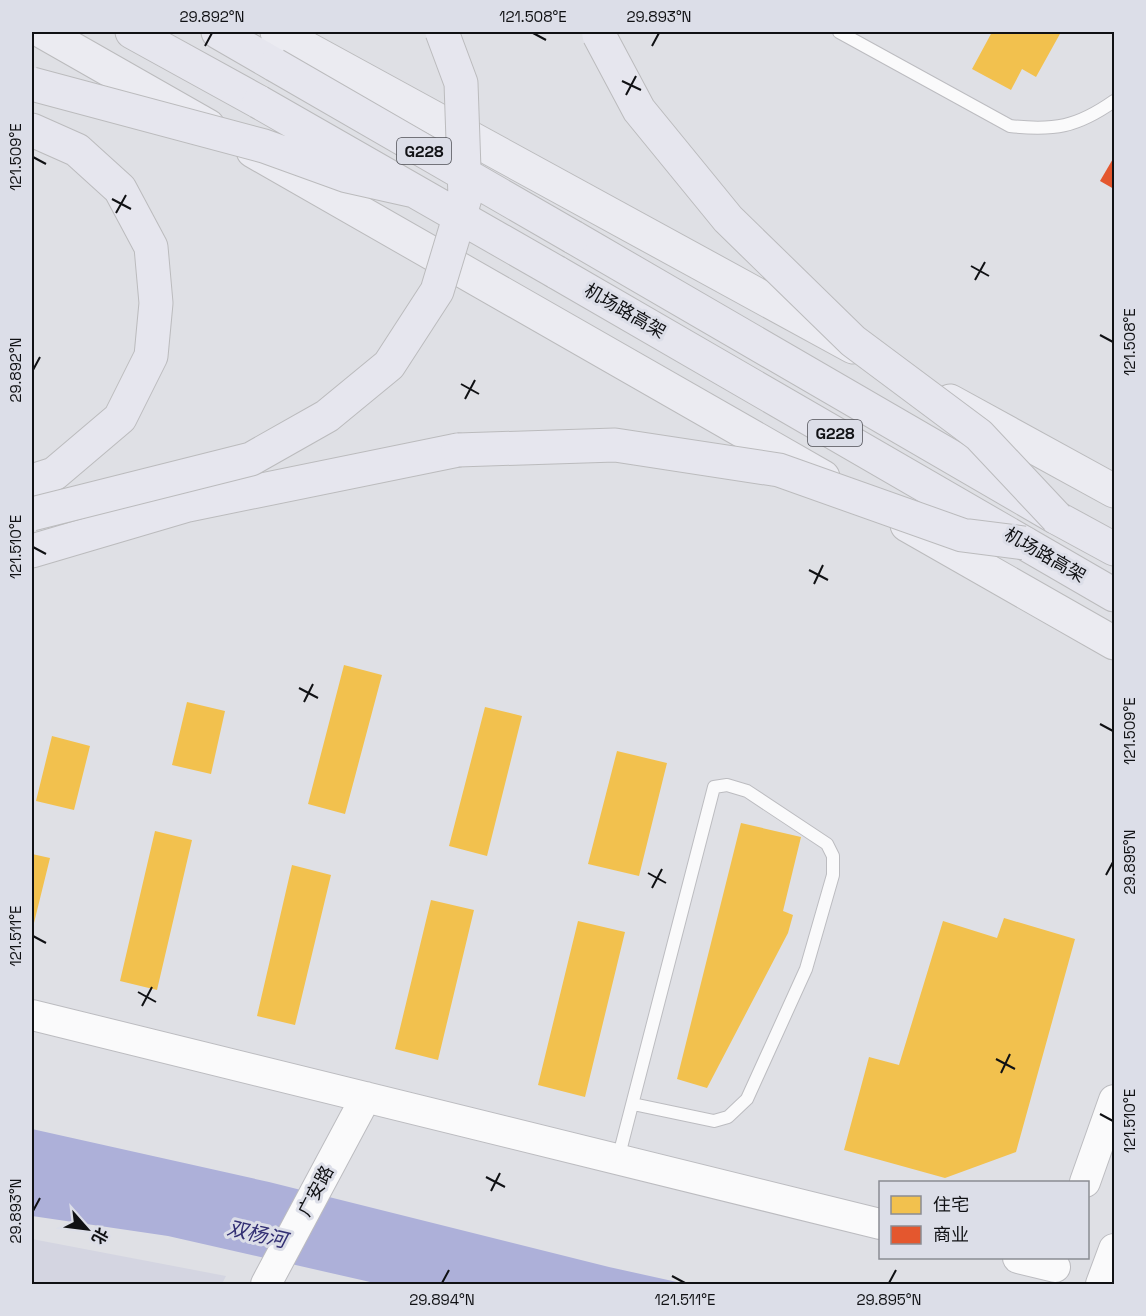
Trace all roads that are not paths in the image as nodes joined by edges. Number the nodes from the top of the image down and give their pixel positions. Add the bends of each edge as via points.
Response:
1 (43, 32) edge
2 (132, 32) edge
3 (218, 32) edge
4 (277, 32) edge
5 (442, 32) edge
6 (839, 32) edge
7 (597, 33) edge
8 (32, 84) edge
9 (1114, 101) edge
10 (32, 130) edge
11 (414, 191) junction
12 (32, 481) edge
13 (1114, 491) edge
14 (32, 514) edge
15 (1057, 518) junction
16 (1024, 543) junction
17 (1114, 549) edge
18 (32, 550) edge
19 (1114, 595) edge
20 (1114, 643) edge
21 (32, 1015) edge
22 (366, 1097) junction
23 (1114, 1100) edge
24 (633, 1104) junction
25 (618, 1159) junction
26 (1085, 1181) edge
27 (879, 1224) edge
28 (1023, 1259) edge
29 (1053, 1270) edge
30 (266, 1284) edge

1 - 20 main road
2 - 11 highway, 机场路高架 / G228, bridge
3 - 15 highway, 机场路高架 / G228, bridge
4 - 13 main road
5 - 14 highway, bridge via 461,83 465,198 437,291 389,365 327,416 250,459
6 - 9 lane via 1010,126 1059,127 1084,119
7 - 15 highway, bridge via 639,110 728,219 853,341 980,435
8 - 11 highway, bridge via 264,146 347,176
10 - 12 highway via 77,150 120,189 151,247 156,303 151,356 120,418 54,474
11 - 16 highway, 机场路高架 / G228, bridge
15 - 17 highway, 机场路高架 / G228
16 - 18 highway, bridge via 962,535 780,470 615,445 458,450 188,505
16 - 19 highway, 机场路高架 / G228
21 - 22 street
22 - 25 street
22 - 30 street, 广安路
23 - 26 street
24 - 24 lane via 714,787 727,785 747,791 827,844 833,856 834,875 806,969 747,1099 728,1117 714,1121
24 - 25 lane
25 - 27 street
28 - 29 street

